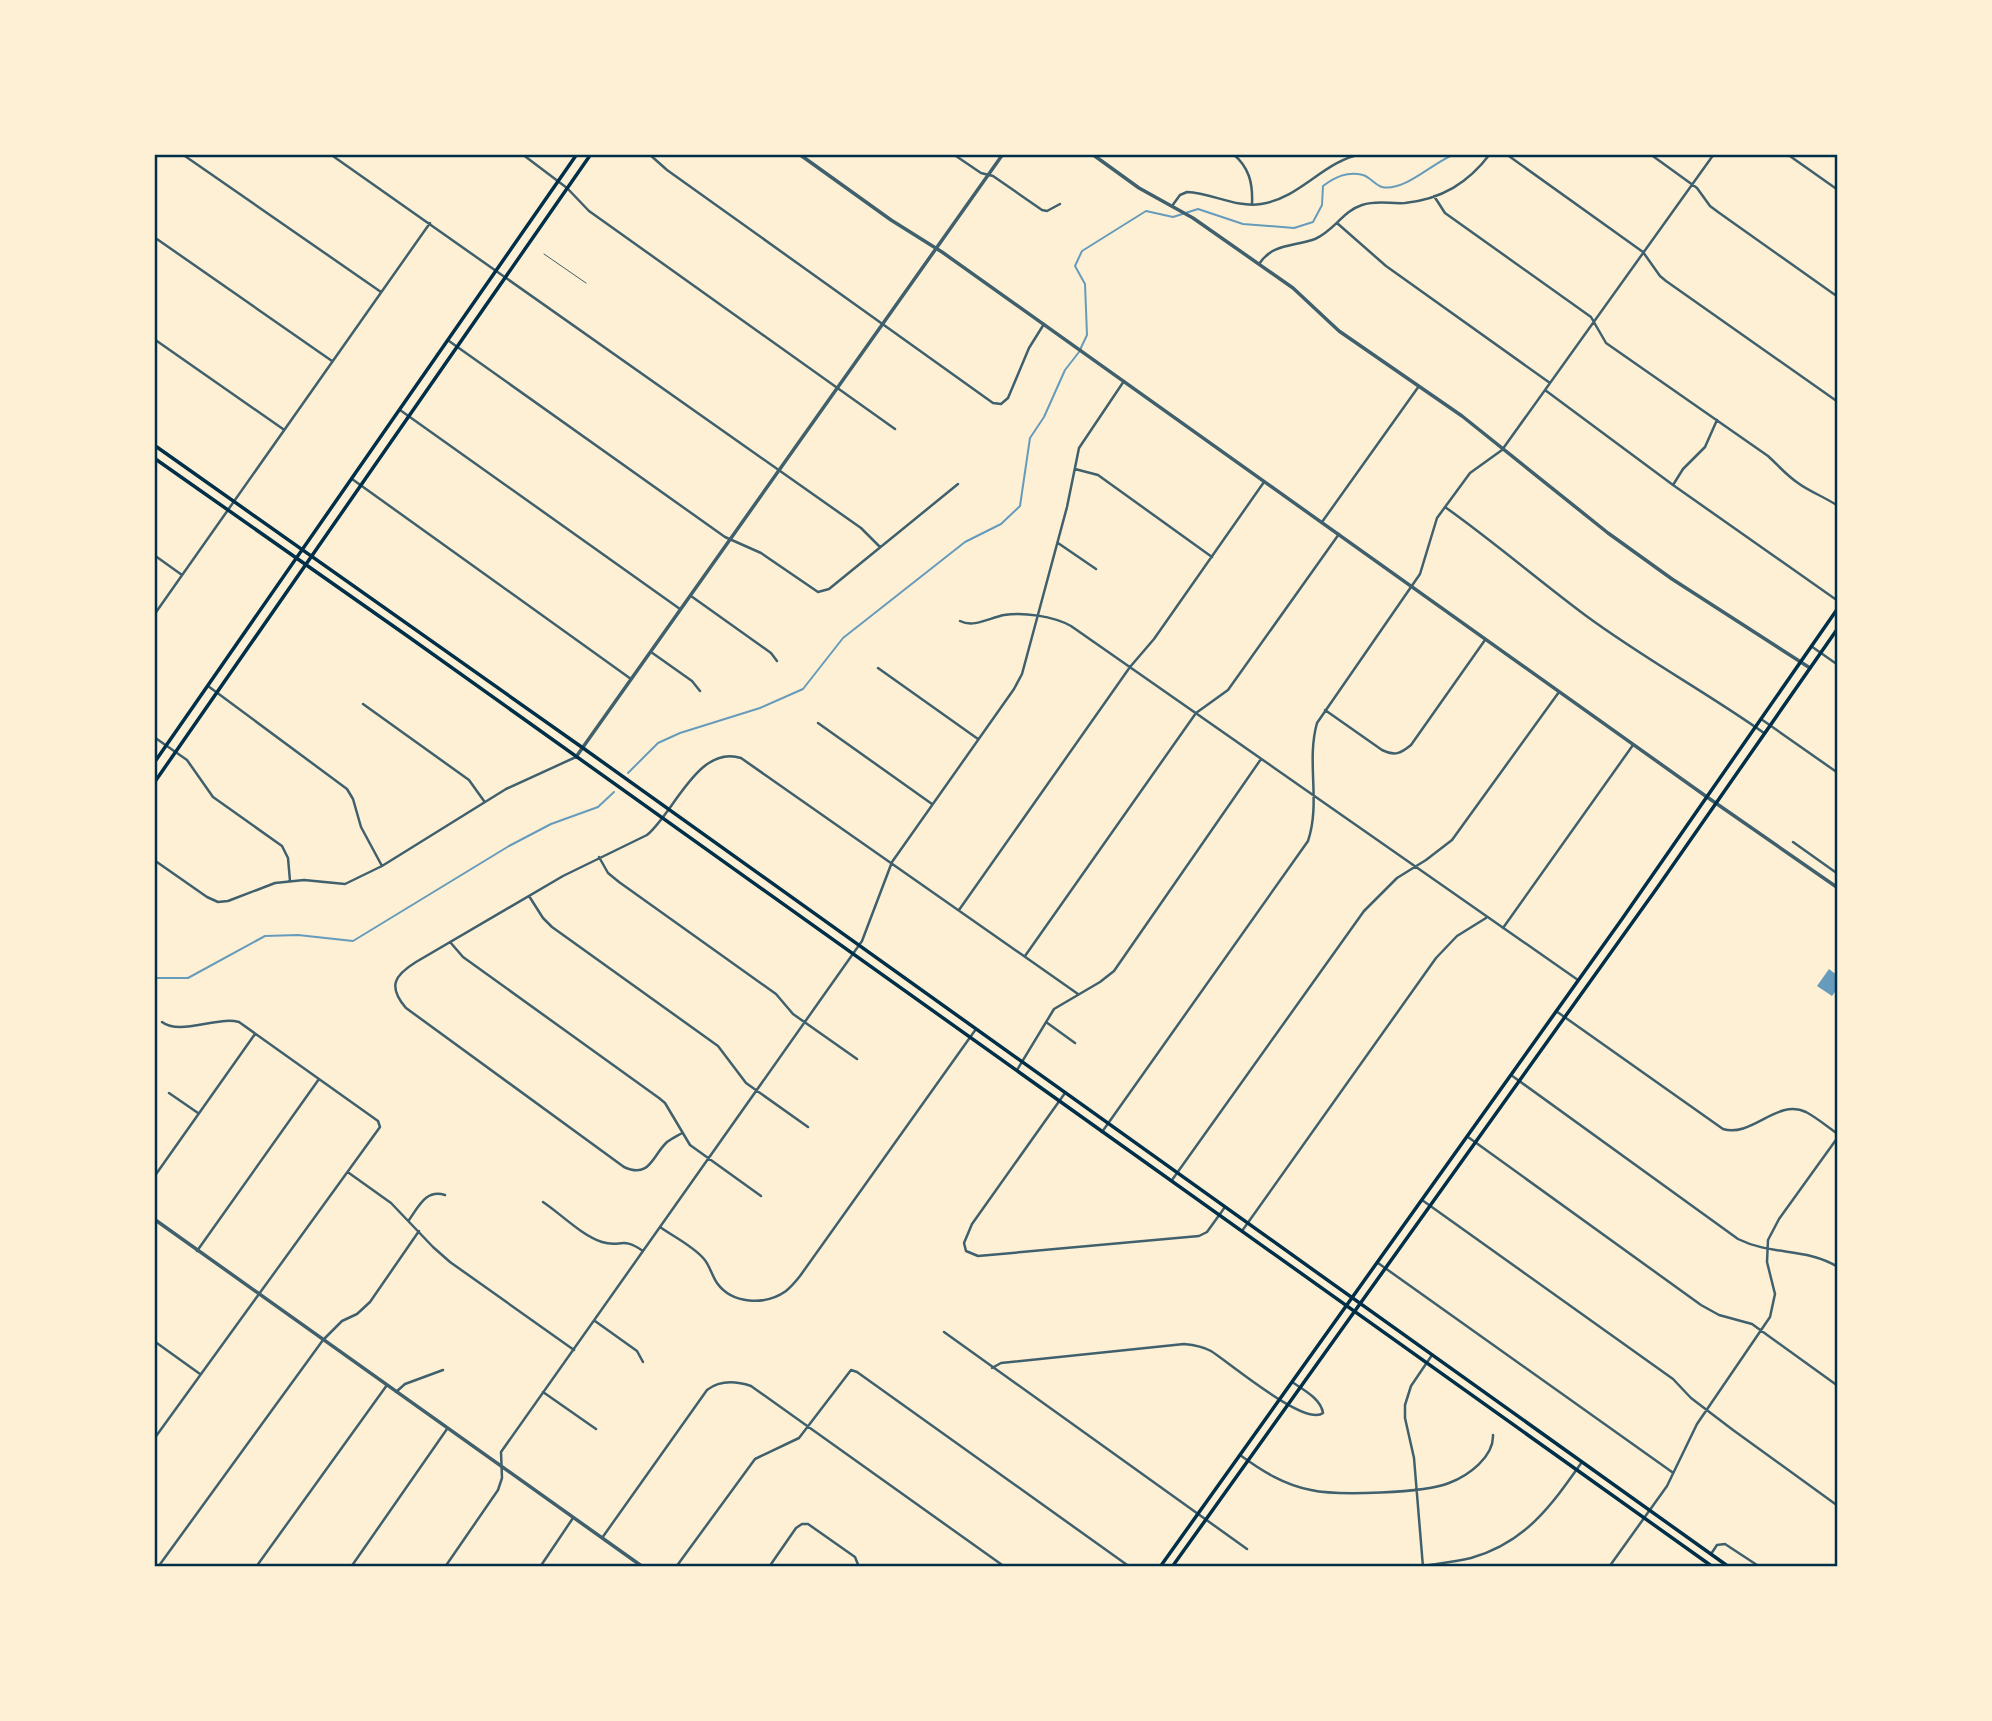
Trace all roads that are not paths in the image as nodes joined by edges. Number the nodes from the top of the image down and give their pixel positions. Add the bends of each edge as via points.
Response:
1 (183, 154) edge
2 (330, 154) edge
3 (522, 154) edge
4 (577, 154) edge
5 (591, 154) edge
6 (649, 154) edge
7 (799, 154) edge
8 (953, 154) edge
9 (1003, 154) edge
10 (1092, 154) edge
11 (1233, 154) edge
12 (1362, 154) edge
13 (1490, 154) edge
14 (1506, 154) edge
15 (1650, 154) edge
16 (1714, 154) edge
17 (1787, 154) edge
18 (1354, 155) edge
19 (988, 175) junction
20 (559, 180) junction
21 (1692, 184) junction
22 (567, 188) junction
23 (1838, 190) edge
24 (1434, 195) junction
25 (1060, 204) dead end
26 (1252, 204) junction
27 (1174, 207) junction
28 (430, 223) junction
29 (1337, 223) junction
30 (154, 237) edge
31 (936, 248) junction
32 (1643, 252) junction
33 (544, 254) dead end
34 (1259, 264) junction
35 (497, 270) junction
36 (506, 278) junction
37 (586, 283) dead end
38 (381, 292) junction
39 (1838, 296) edge
40 (1594, 321) junction
41 (883, 324) junction
42 (1044, 324) junction
43 (154, 339) edge
44 (449, 341) junction
45 (458, 347) junction
46 (332, 361) junction
47 (1124, 381) junction
48 (1550, 383) junction
49 (1419, 386) junction
50 (838, 388) junction
51 (1545, 390) junction
52 (1838, 402) edge
53 (400, 411) junction
54 (410, 417) junction
55 (1717, 420) junction
56 (895, 429) dead end
57 (284, 430) junction
58 (154, 445) edge
59 (1502, 450) junction
60 (154, 458) edge
61 (1075, 469) junction
62 (780, 471) junction
63 (352, 479) junction
64 (1265, 481) junction
65 (958, 484) dead end
66 (1673, 485) junction
67 (362, 486) junction
68 (234, 501) junction
69 (1838, 506) edge
70 (1445, 507) junction
71 (228, 510) junction
72 (1322, 522) junction
73 (1339, 534) junction
74 (731, 540) junction
75 (1058, 543) junction
76 (880, 547) junction
77 (303, 549) junction
78 (154, 555) edge
79 (313, 556) junction
80 (1212, 556) junction
81 (297, 558) junction
82 (307, 565) junction
83 (1096, 569) dead end
84 (182, 575) junction
85 (1412, 586) junction
86 (691, 596) junction
87 (1838, 601) edge
88 (1838, 608) edge
89 (681, 610) junction
90 (154, 615) edge
91 (1038, 617) junction
92 (960, 621) dead end
93 (412, 627) junction
94 (1838, 628) edge
95 (406, 635) junction
96 (1486, 639) junction
97 (236, 645) junction
98 (1811, 646) junction
99 (246, 652) junction
100 (652, 652) junction
101 (1821, 653) junction
102 (777, 661) dead end
103 (1801, 662) junction
104 (1838, 665) edge
105 (1130, 667) junction
106 (878, 668) dead end
107 (1810, 668) junction
108 (632, 679) junction
109 (208, 686) junction
110 (700, 691) dead end
111 (218, 692) junction
112 (1559, 692) junction
113 (517, 703) junction
114 (363, 704) dead end
115 (1325, 710) junction
116 (511, 711) junction
117 (1196, 713) junction
118 (1761, 719) junction
119 (818, 723) dead end
120 (1770, 725) junction
121 (1755, 727) junction
122 (1765, 733) junction
123 (154, 737) edge
124 (979, 740) junction
125 (1634, 744) junction
126 (166, 746) junction
127 (583, 748) junction
128 (176, 752) junction
129 (576, 757) junction
130 (1261, 759) junction
131 (154, 763) edge
132 (1838, 773) edge
133 (154, 783) edge
134 (1315, 796) junction
135 (1707, 797) junction
136 (484, 801) junction
137 (1716, 803) junction
138 (932, 804) junction
139 (669, 810) junction
140 (663, 819) junction
141 (1793, 842) dead end
142 (599, 858) junction
143 (154, 860) edge
144 (892, 862) junction
145 (382, 866) junction
146 (1415, 866) junction
147 (1838, 874) edge
148 (290, 881) junction
149 (1838, 888) edge
150 (529, 896) junction
151 (959, 910) junction
152 (1487, 917) junction
153 (1503, 928) junction
154 (450, 942) junction
155 (859, 945) junction
156 (853, 954) junction
157 (1025, 956) junction
158 (1578, 980) junction
159 (1078, 994) junction
160 (1556, 1012) junction
161 (1565, 1018) junction
162 (162, 1021) dead end
163 (1046, 1022) junction
164 (805, 1023) junction
165 (976, 1028) junction
166 (256, 1034) junction
167 (970, 1037) junction
168 (1075, 1043) dead end
169 (857, 1059) dead end
170 (1023, 1061) junction
171 (1017, 1070) junction
172 (1511, 1075) junction
173 (319, 1079) junction
174 (1518, 1080) junction
175 (756, 1091) junction
176 (1065, 1092) junction
177 (169, 1093) dead end
178 (1060, 1101) junction
179 (198, 1114) junction
180 (1108, 1124) junction
181 (808, 1127) dead end
182 (1102, 1132) junction
183 (682, 1133) junction
184 (1838, 1135) edge
185 (1467, 1137) junction
186 (1475, 1142) junction
187 (708, 1159) junction
188 (349, 1173) junction
189 (1177, 1173) junction
190 (154, 1177) edge
191 (1172, 1180) junction
192 (446, 1195) dead end
193 (761, 1196) dead end
194 (1422, 1200) junction
195 (543, 1202) dead end
196 (1430, 1206) junction
197 (1225, 1207) junction
198 (1219, 1216) junction
199 (154, 1219) edge
200 (409, 1220) junction
201 (1248, 1223) junction
202 (660, 1227) junction
203 (419, 1231) junction
204 (1242, 1231) junction
205 (1767, 1249) junction
206 (197, 1251) junction
207 (643, 1251) junction
208 (1293, 1254) junction
209 (1287, 1262) junction
210 (1378, 1263) junction
211 (1838, 1266) edge
212 (1386, 1269) junction
213 (259, 1294) junction
214 (1353, 1298) junction
215 (1361, 1303) junction
216 (1347, 1306) junction
217 (1355, 1312) junction
218 (595, 1321) junction
219 (1762, 1331) junction
220 (944, 1332) dead end
221 (323, 1340) junction
222 (154, 1341) edge
223 (574, 1350) junction
224 (1432, 1355) junction
225 (643, 1362) dead end
226 (1426, 1363) junction
227 (992, 1368) junction
228 (443, 1370) dead end
229 (201, 1374) junction
230 (1292, 1382) junction
231 (387, 1385) junction
232 (1838, 1385) edge
233 (1300, 1388) junction
234 (396, 1392) junction
235 (543, 1392) junction
236 (1280, 1399) junction
237 (1289, 1404) junction
238 (1707, 1409) junction
239 (807, 1427) junction
240 (447, 1429) junction
241 (596, 1429) dead end
242 (1493, 1434) dead end
243 (154, 1439) edge
244 (1240, 1455) junction
245 (1248, 1461) junction
246 (1582, 1462) junction
247 (500, 1466) junction
248 (1576, 1470) junction
249 (1673, 1473) junction
250 (1416, 1489) junction
251 (1838, 1506) edge
252 (1650, 1510) junction
253 (1198, 1514) junction
254 (573, 1518) junction
255 (1644, 1518) junction
256 (1206, 1520) junction
257 (602, 1538) junction
258 (1247, 1549) dead end
259 (1711, 1554) junction
260 (1706, 1562) junction
261 (859, 1566) edge
262 (158, 1567) edge
263 (256, 1567) edge
264 (351, 1567) edge
265 (445, 1567) edge
266 (540, 1567) edge
267 (643, 1567) edge
268 (676, 1567) edge
269 (769, 1567) edge
270 (1004, 1567) edge
271 (1130, 1567) edge
272 (1160, 1567) edge
273 (1172, 1567) edge
274 (1417, 1567) edge
275 (1423, 1567) edge
276 (1609, 1567) edge
277 (1713, 1567) edge
278 (1729, 1567) edge
279 (1759, 1567) edge

1 - 38 street
2 - 28 street
3 - 20 street
4 - 20 main road
5 - 22 main road
6 - 41 street
7 - 31 street
8 - 19 street
9 - 19 street
10 - 27 street
11 - 26 street via 1249,173
12 - 18 street
13 - 24 street via 1467,180
14 - 32 street
15 - 21 street
16 - 21 street
17 - 23 street
18 - 26 street via 1327,167 1289,195
19 - 25 street via 1042,210
19 - 31 street
20 - 22 street
20 - 35 main road
21 - 32 street
21 - 39 street via 1718,212
22 - 36 main road
22 - 50 street via 589,211
24 - 29 street via 1406,203 1362,205
24 - 40 street via 1445,213
26 - 27 street via 1187,192
27 - 34 street
28 - 35 street
28 - 38 street
29 - 34 street via 1314,239 1276,248
29 - 48 street via 1386,266
30 - 46 street
31 - 41 street
31 - 42 street
32 - 40 street
32 - 52 street via 1660,276
33 - 37 lane
34 - 49 street via 1339,331
35 - 36 street
35 - 44 main road
36 - 45 main road
36 - 62 street
38 - 46 street
40 - 48 street
40 - 55 street via 1606,343
41 - 42 street via 997,404 1008,398
41 - 50 street
42 - 47 street
43 - 57 street
44 - 45 street
44 - 53 main road
45 - 54 main road
45 - 74 street
46 - 57 street
47 - 61 street via 1082,441
47 - 64 street
48 - 51 street
49 - 59 street
49 - 72 street
50 - 56 street
50 - 62 street
51 - 59 street
51 - 66 street
53 - 54 street
53 - 63 main road
54 - 67 main road
54 - 89 street
55 - 66 street via 1705,447
55 - 69 street via 1800,485
57 - 68 street
58 - 68 main road
59 - 70 street via 1469,473
59 - 103 street via 1672,579
60 - 71 main road
61 - 75 street
61 - 80 street via 1098,475
62 - 74 street
62 - 76 street via 861,528
63 - 67 street
63 - 77 main road
64 - 72 street
64 - 80 street
65 - 76 street
66 - 87 street
67 - 79 main road
67 - 108 street
68 - 71 street
68 - 77 main road
70 - 85 street via 1434,524 1425,563
70 - 121 street via 1584,614
71 - 81 main road
71 - 84 street
72 - 73 street
73 - 85 street
73 - 117 street via 1228,690
74 - 76 street via 761,553 818,592 829,589
74 - 86 street
75 - 83 street
75 - 91 street
77 - 79 main road
77 - 81 main road
78 - 84 street
79 - 82 main road
79 - 93 main road
80 - 105 street
81 - 82 main road
81 - 97 main road
82 - 95 main road
82 - 99 main road
84 - 90 street
85 - 96 street
85 - 115 street
86 - 89 street
86 - 102 street
88 - 98 main road
89 - 100 street
91 - 92 street via 1013,614 972,624
91 - 105 street via 1062,621
91 - 124 street via 1022,674
93 - 95 main road
93 - 113 main road
94 - 101 main road
95 - 116 main road
96 - 112 street
96 - 115 street via 1401,754 1382,750
97 - 99 main road
97 - 109 main road
98 - 101 street
98 - 103 main road
99 - 111 main road
100 - 108 street
100 - 110 street
101 - 104 street
101 - 107 main road
103 - 107 street
103 - 118 main road
105 - 117 street
105 - 151 street
106 - 124 street
107 - 120 main road
108 - 127 street
109 - 111 street
109 - 126 main road
111 - 128 main road
111 - 145 street via 347,789
112 - 125 street
112 - 146 street via 1452,840
113 - 116 main road
113 - 127 main road
114 - 136 street via 469,780
115 - 134 street via 1313,738
116 - 129 main road
117 - 130 street
117 - 157 street
118 - 120 street
118 - 121 main road
119 - 138 street
120 - 122 main road
120 - 132 street
121 - 122 street
121 - 135 main road
122 - 137 main road
123 - 126 street
124 - 138 street
125 - 135 street
125 - 153 street
126 - 128 street
126 - 131 main road
127 - 129 street
127 - 139 main road
128 - 133 main road
128 - 148 street via 191,765 209,793 282,846
129 - 136 street
129 - 140 main road
130 - 134 street
130 - 159 street via 1119,963 1108,976
134 - 146 street
134 - 180 street via 1312,827 1301,853
135 - 137 street
135 - 158 main road
136 - 145 street
137 - 149 street
137 - 161 main road
138 - 144 street
139 - 140 street
139 - 144 street via 695,774 722,757 736,756
139 - 155 main road
140 - 142 street via 647,835
140 - 156 main road
141 - 147 street
142 - 150 street
142 - 164 street via 619,882 776,994
143 - 148 street via 218,902
144 - 151 street
144 - 155 street
145 - 148 street via 345,884
146 - 152 street
146 - 189 street via 1387,886 1364,911
150 - 154 street
150 - 175 street via 552,927 718,1046
151 - 157 street
152 - 153 street
152 - 201 street via 1457,936 1436,958
153 - 158 street
154 - 183 street via 463,957 659,1098
154 - 183 street via 400,973 395,992 406,1007 630,1170 647,1168 668,1142
155 - 156 street
155 - 165 main road
156 - 164 street
156 - 167 main road
157 - 159 street
158 - 160 main road
159 - 163 street via 1054,1009
160 - 161 street
160 - 172 main road
161 - 174 main road
161 - 184 street via 1723,1129 1740,1130 1790,1109 1806,1112
162 - 166 street via 167,1026 190,1026 230,1020
163 - 168 street
163 - 170 street
164 - 169 street
164 - 175 street
165 - 167 street
165 - 170 main road
166 - 173 street
166 - 179 street
167 - 171 main road
167 - 202 street via 785,1292 754,1301 738,1298 719,1286 700,1255
170 - 171 street
170 - 176 main road
171 - 178 main road
172 - 174 street
172 - 185 main road
173 - 188 street via 378,1121 380,1128
173 - 206 street
174 - 186 main road
174 - 205 street via 1738,1239
175 - 181 street
175 - 187 street
176 - 178 street
176 - 180 main road
177 - 179 street
178 - 182 main road
178 - 198 street via 972,1224 964,1243 966,1251 978,1256 1199,1236 1208,1233
179 - 190 street
180 - 182 street
180 - 189 main road
182 - 191 main road
183 - 187 street
184 - 205 street via 1772,1231
185 - 186 street
185 - 194 main road
186 - 196 main road
186 - 219 street via 1701,1306
187 - 193 street
187 - 202 street
188 - 200 street
188 - 213 street
189 - 191 street
189 - 197 main road
191 - 198 main road
192 - 200 street via 426,1196
194 - 196 street
194 - 210 main road
195 - 207 street via 594,1239 625,1242
196 - 212 main road
196 - 238 street via 1674,1379
197 - 198 street
197 - 201 main road
198 - 204 main road
199 - 206 street
200 - 203 street
201 - 204 street
201 - 208 main road
202 - 207 street
203 - 221 street via 369,1302
203 - 223 street via 450,1262
204 - 209 main road
205 - 211 street via 1803,1253
205 - 219 street via 1774,1302
206 - 213 street
207 - 218 street
208 - 209 main road
208 - 214 main road
209 - 216 main road
210 - 212 street
210 - 214 main road
212 - 215 main road
212 - 249 street
213 - 221 street
213 - 229 street
214 - 215 main road
214 - 216 main road
215 - 217 main road
215 - 224 main road
216 - 217 main road
216 - 230 main road
217 - 226 main road
217 - 233 main road
218 - 223 street
218 - 225 street via 637,1350
219 - 232 street
219 - 238 street
220 - 227 street
221 - 231 street
221 - 262 street
222 - 229 street
223 - 235 street
224 - 226 street
224 - 246 main road
226 - 248 main road
226 - 250 street via 1405,1405
227 - 236 street via 1184,1344 1208,1350
227 - 253 street
228 - 234 street
229 - 243 street
230 - 233 street
230 - 236 main road
231 - 234 street
231 - 263 street
233 - 237 main road
233 - 237 street via 1324,1413 1317,1417
234 - 240 street
235 - 241 street
235 - 247 street via 500,1452
236 - 237 street
236 - 244 main road
237 - 245 main road
238 - 249 street via 1688,1437
238 - 251 street
239 - 257 street via 751,1386 738,1382 712,1386
239 - 268 street via 792,1443 755,1459
239 - 270 street
239 - 271 street via 846,1375 851,1370 857,1372
240 - 247 street
240 - 264 street
242 - 250 street via 1490,1449 1469,1472 1448,1484
244 - 245 street
244 - 253 main road
245 - 250 street via 1276,1478 1312,1491 1343,1494
245 - 256 main road
246 - 248 street
246 - 252 main road
247 - 254 street
247 - 265 street via 498,1490
248 - 255 main road
248 - 275 street via 1547,1511 1522,1534 1472,1557
249 - 252 street
250 - 275 street
252 - 255 street
252 - 259 main road
253 - 256 street
253 - 272 main road
254 - 257 street
254 - 266 street
255 - 260 main road
255 - 276 street
256 - 258 street
256 - 273 main road
257 - 267 street
259 - 260 main road
259 - 278 main road
259 - 279 street via 1717,1545 1725,1544
260 - 277 main road
261 - 269 street via 855,1557 802,1524
274 - 275 street

